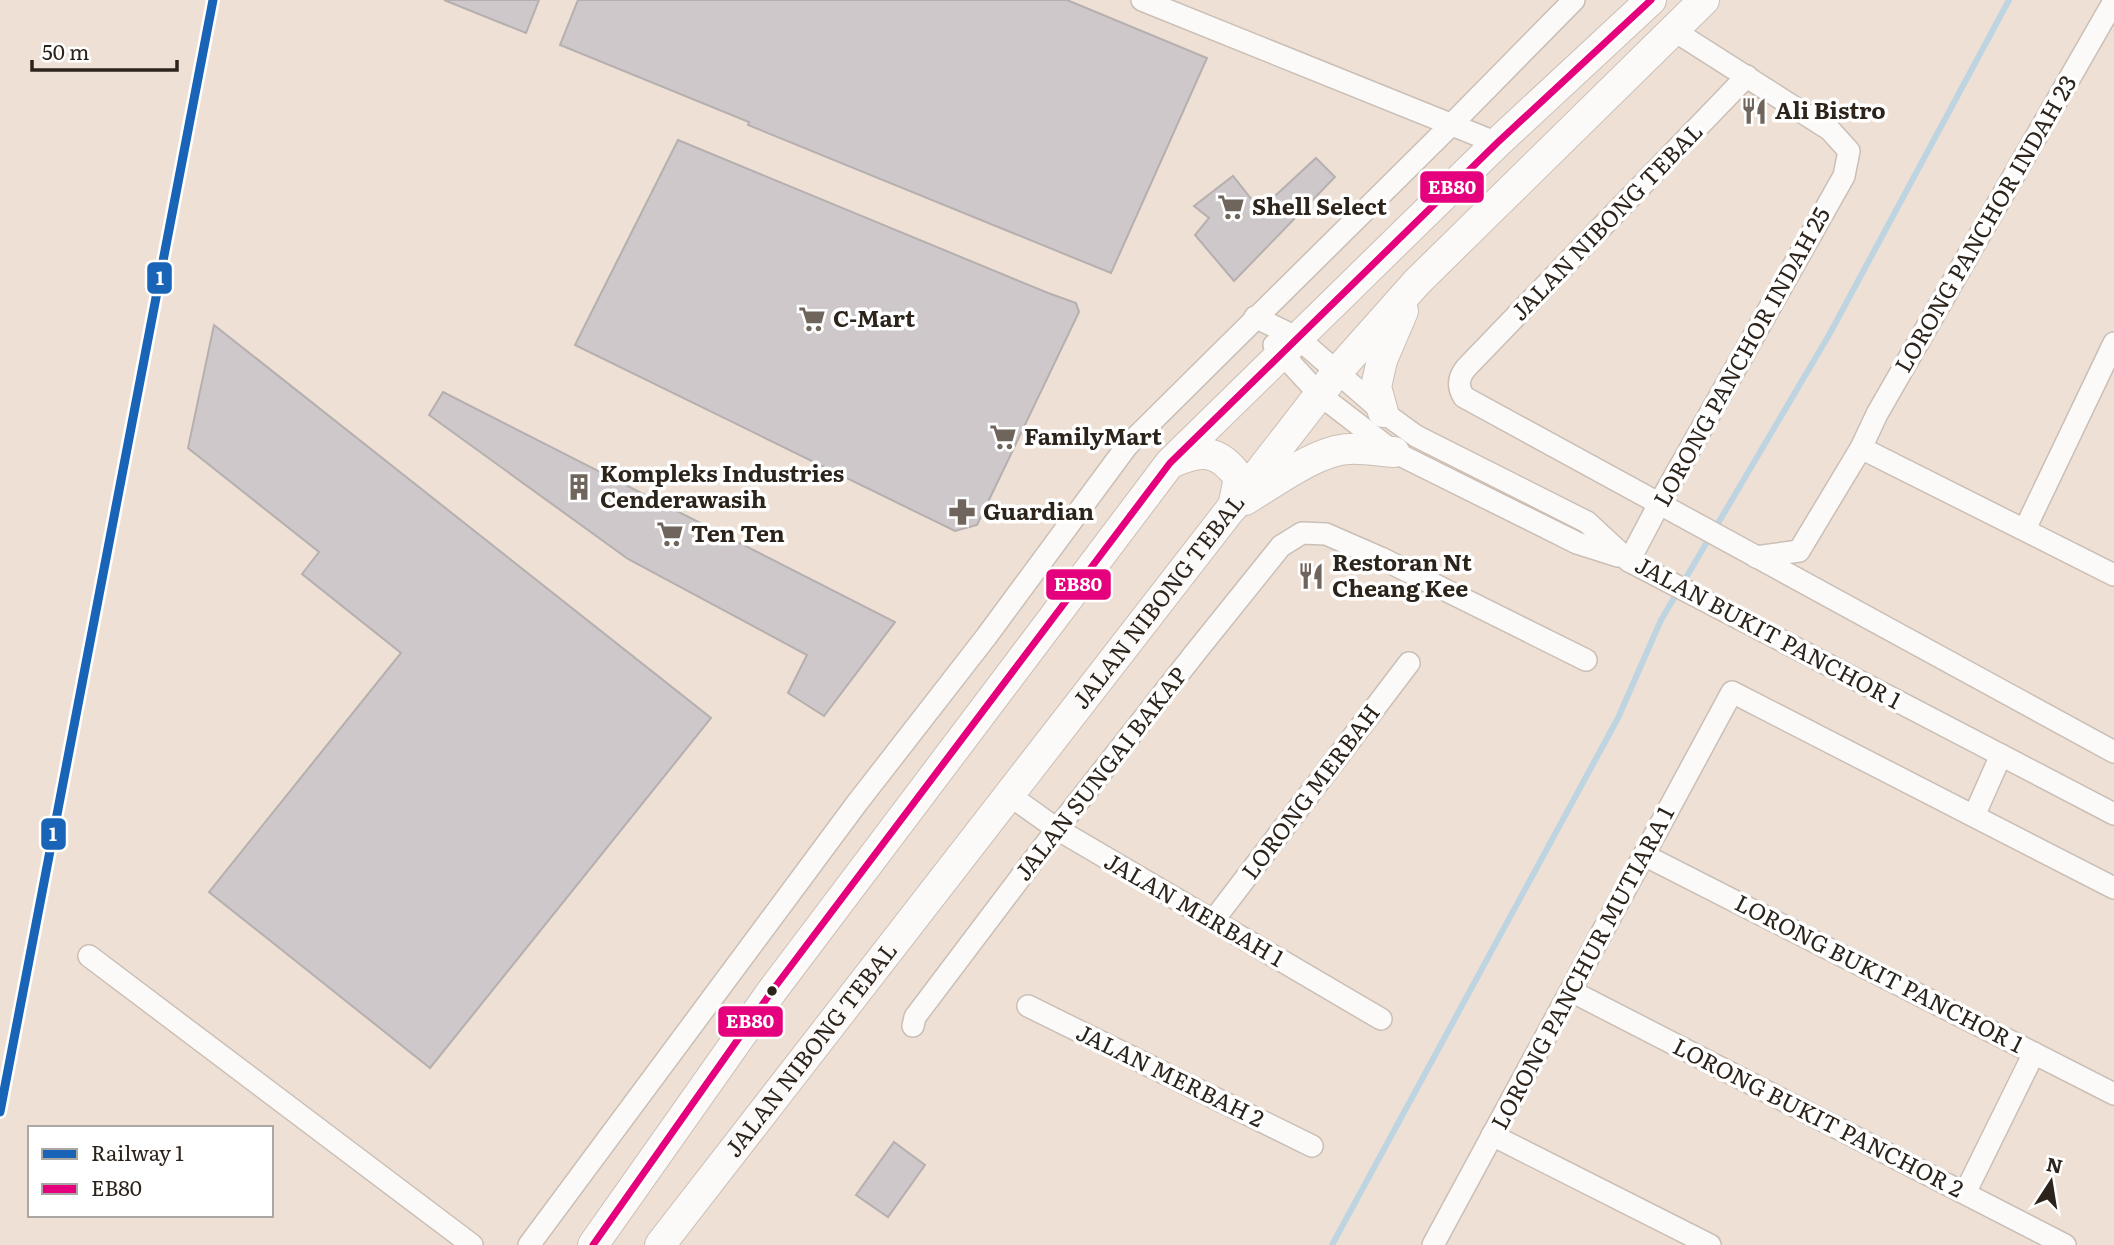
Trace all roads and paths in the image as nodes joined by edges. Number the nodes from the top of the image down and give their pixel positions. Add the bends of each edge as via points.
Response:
1 (1142, 0) edge
2 (1574, 0) edge
3 (1651, 0) edge
4 (1704, 0) edge
5 (2114, 1) edge
6 (1673, 30) junction
7 (1747, 76) junction
8 (1451, 125) junction
9 (1497, 143) junction
10 (1417, 282) junction
11 (1255, 317) junction
12 (2114, 343) edge
13 (1289, 346) junction
14 (1328, 384) junction
15 (1383, 412) junction
16 (1861, 448) junction
17 (1394, 452) junction
18 (1170, 463) junction
19 (1233, 507) junction
20 (1667, 509) junction
21 (2025, 529) junction
22 (1756, 557) junction
23 (1630, 561) junction
24 (2114, 575) edge
25 (1586, 660) dead end
26 (1409, 663) dead end
27 (2114, 752) edge
28 (2001, 755) junction
29 (1009, 795) junction
30 (2114, 814) edge
31 (1974, 816) junction
32 (1057, 829) junction
33 (1644, 855) junction
34 (2114, 888) edge
35 (1213, 921) junction
36 (89, 956) dead end
37 (1571, 990) junction
38 (1028, 1006) dead end
39 (1381, 1019) dead end
40 (913, 1026) dead end
41 (2034, 1053) junction
42 (2114, 1094) edge
43 (1492, 1135) junction
44 (1312, 1146) dead end
45 (1965, 1193) junction
46 (472, 1245) edge
47 (529, 1245) edge
48 (593, 1245) edge
49 (660, 1245) edge
50 (1433, 1245) edge
51 (1710, 1245) edge
52 (2066, 1245) edge

1 - 8 street
2 - 8 street
3 - 9 highway
4 - 6 highway, JALAN NIBONG TEBAL
5 - 16 street, LORONG PANCHOR INDAH 23
6 - 7 street
6 - 10 highway, JALAN NIBONG TEBAL
7 - 20 street, LORONG PANCHOR INDAH 25 via 1830,130 1849,151 1844,176
7 - 20 street, JALAN NIBONG TEBAL via 1459,380 1464,397
8 - 9 street
8 - 11 street
9 - 13 highway
10 - 14 highway, JALAN NIBONG TEBAL
10 - 15 highway via 1381,360 1376,387
11 - 13 street, JALAN BUKIT PANCHOR 1
11 - 47 street via 1127,446
12 - 21 street
13 - 14 street, JALAN BUKIT PANCHOR 1
13 - 18 highway
14 - 15 street, JALAN BUKIT PANCHOR 1
14 - 17 street
14 - 19 highway, JALAN NIBONG TEBAL
15 - 23 street, JALAN BUKIT PANCHOR 1 via 1416,436 1587,522
16 - 21 street
16 - 22 street, LORONG PANCHOR INDAH 23 via 1799,551
17 - 19 highway via 1330,452
17 - 23 street via 1577,543
18 - 19 highway via 1188,455 1219,457 1239,478
18 - 48 highway via 775,987
19 - 29 highway, JALAN NIBONG TEBAL
20 - 22 street
20 - 23 street, LORONG PANCHOR INDAH 25
21 - 24 street
22 - 27 street
23 - 28 street, JALAN BUKIT PANCHOR 1
25 - 32 street, JALAN SUNGAI BAKAP via 1381,558 1326,534 1302,533 1281,546
26 - 35 street, LORONG MERBAH
28 - 30 street, JALAN BUKIT PANCHOR 1
28 - 31 street
29 - 32 street, JALAN MERBAH 1
29 - 49 highway, JALAN NIBONG TEBAL
31 - 33 street, LORONG PANCHUR MUTIARA 1 via 1732,692
31 - 34 street
32 - 35 street, JALAN MERBAH 1
32 - 40 street, JALAN SUNGAI BAKAP via 915,1017
33 - 37 street, LORONG PANCHUR MUTIARA 1
33 - 41 street, LORONG BUKIT PANCHOR 1
35 - 39 street, JALAN MERBAH 1
36 - 46 street
37 - 43 street, LORONG PANCHUR MUTIARA 1
37 - 45 street, LORONG BUKIT PANCHOR 2
38 - 44 street, JALAN MERBAH 2
41 - 42 street, LORONG BUKIT PANCHOR 1
41 - 45 street
43 - 50 street, LORONG PANCHUR MUTIARA 1
43 - 51 street
45 - 52 street, LORONG BUKIT PANCHOR 2

